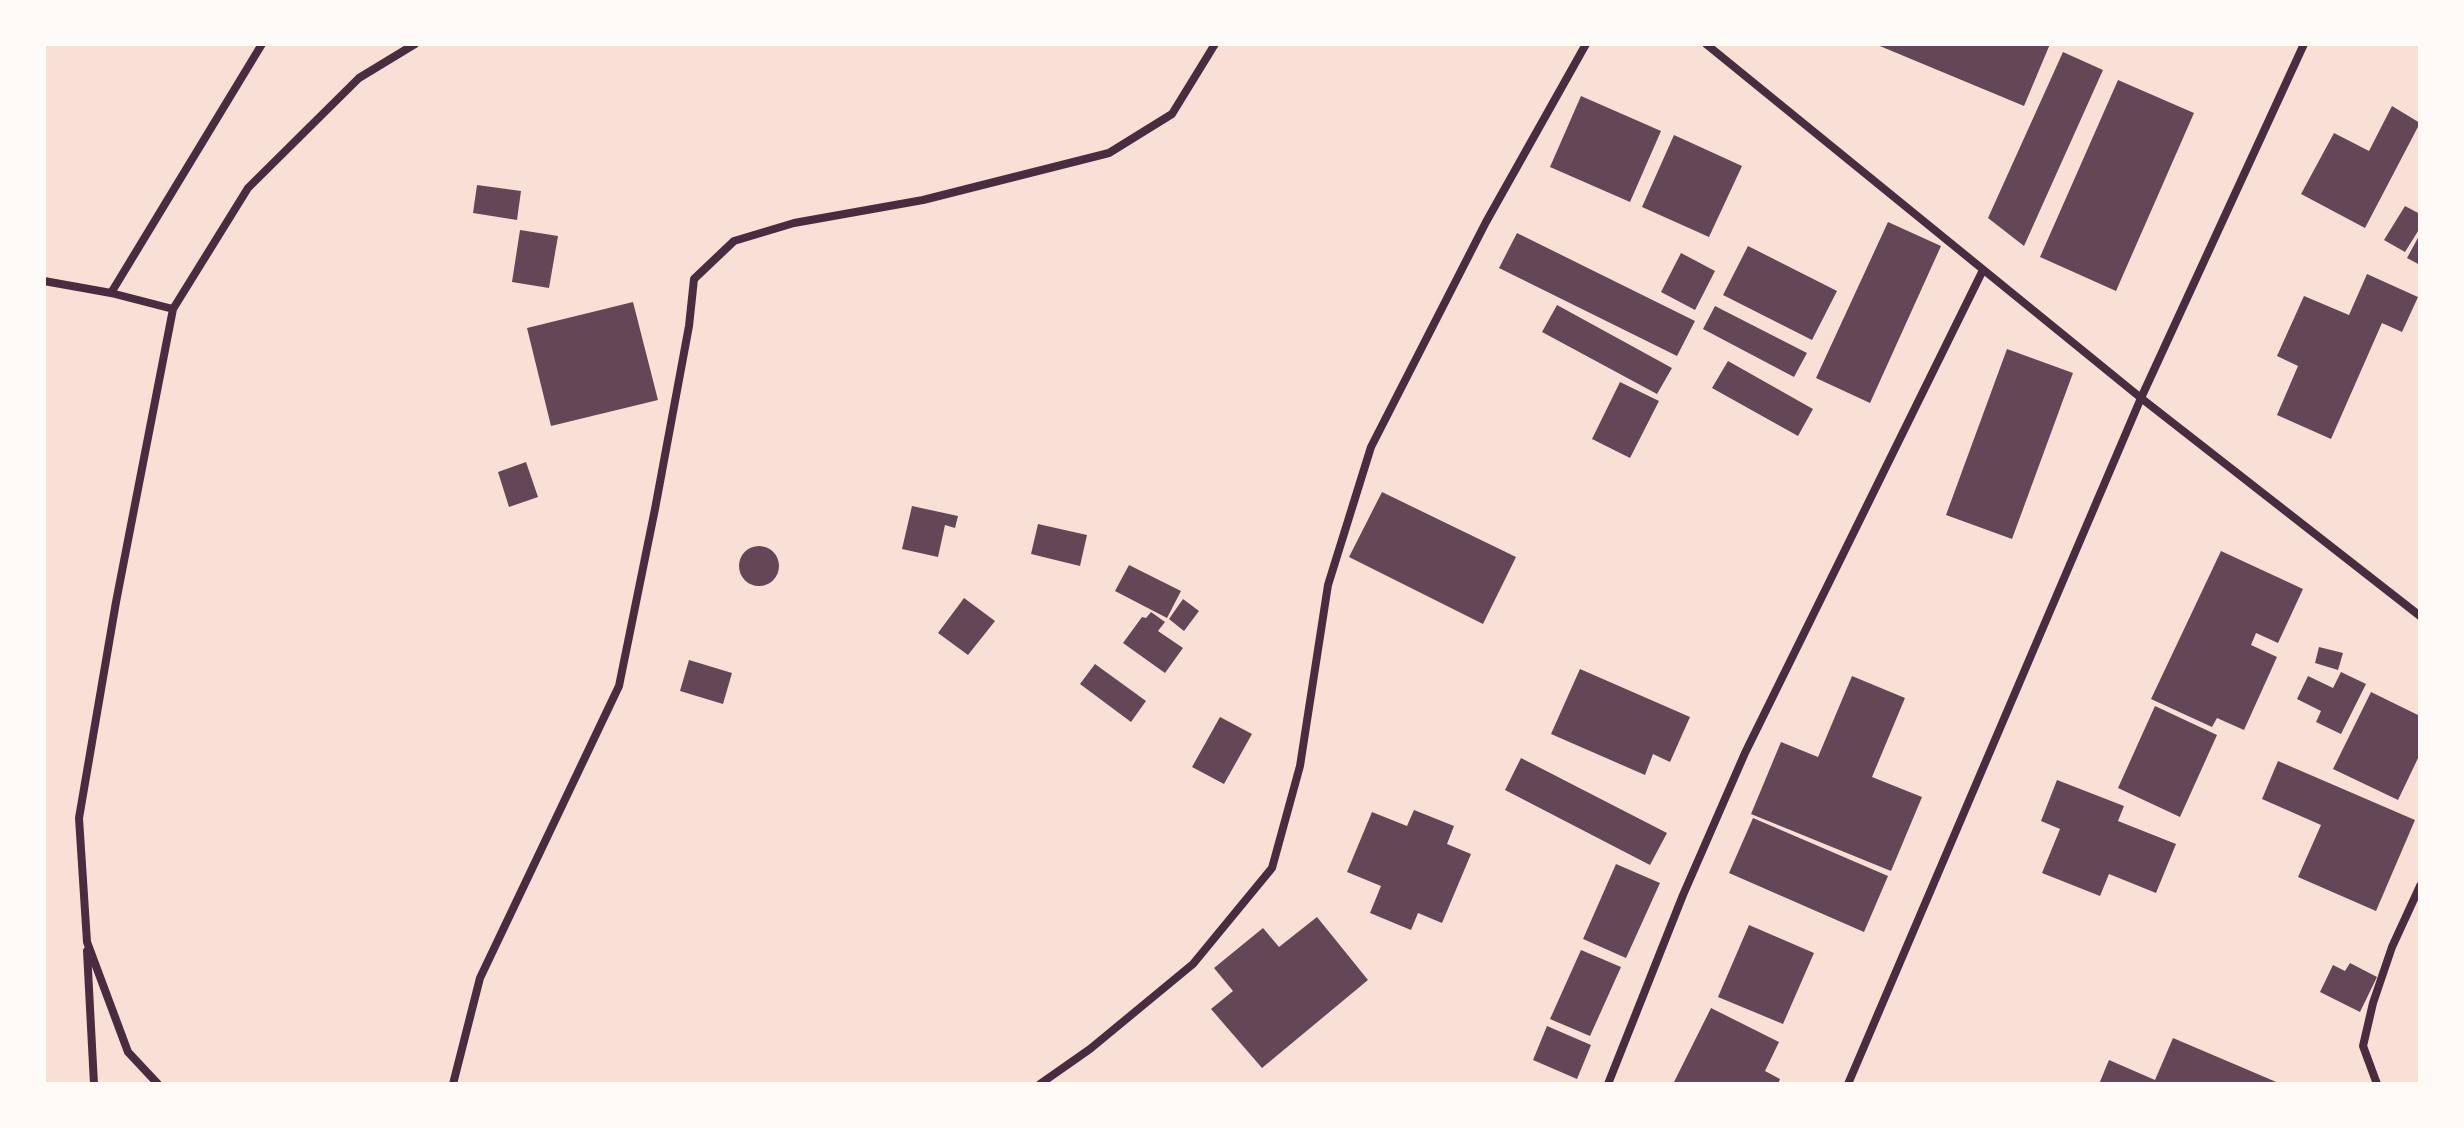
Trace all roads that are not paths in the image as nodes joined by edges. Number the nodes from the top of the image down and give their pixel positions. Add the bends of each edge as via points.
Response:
1 (262, 44) edge
2 (415, 44) edge
3 (1215, 44) edge
4 (1586, 44) edge
5 (1706, 44) edge
6 (2304, 44) edge
7 (1983, 270) junction
8 (44, 281) edge
9 (111, 293) junction
10 (173, 309) junction
11 (2141, 398) junction
12 (2420, 616) edge
13 (2420, 886) edge
14 (87, 942) junction
15 (94, 1084) edge
16 (158, 1084) edge
17 (453, 1084) edge
18 (1040, 1084) edge
19 (1608, 1084) edge
20 (1848, 1084) edge
21 (2377, 1084) edge

1 - 9 street
2 - 10 street via 359,78 248,188
3 - 17 street via 1172,114 1109,153 734,241 694,279 619,686 480,978
4 - 18 street via 1486,222 1371,447 1328,585 1300,766 1272,868 1193,964
5 - 7 street
6 - 11 street
7 - 11 street
7 - 19 street via 1745,753
8 - 9 street
9 - 10 street
10 - 14 street via 79,818
11 - 12 street
11 - 20 street
13 - 21 street via 2392,947 2363,1046
14 - 15 street
14 - 16 street via 128,1052

